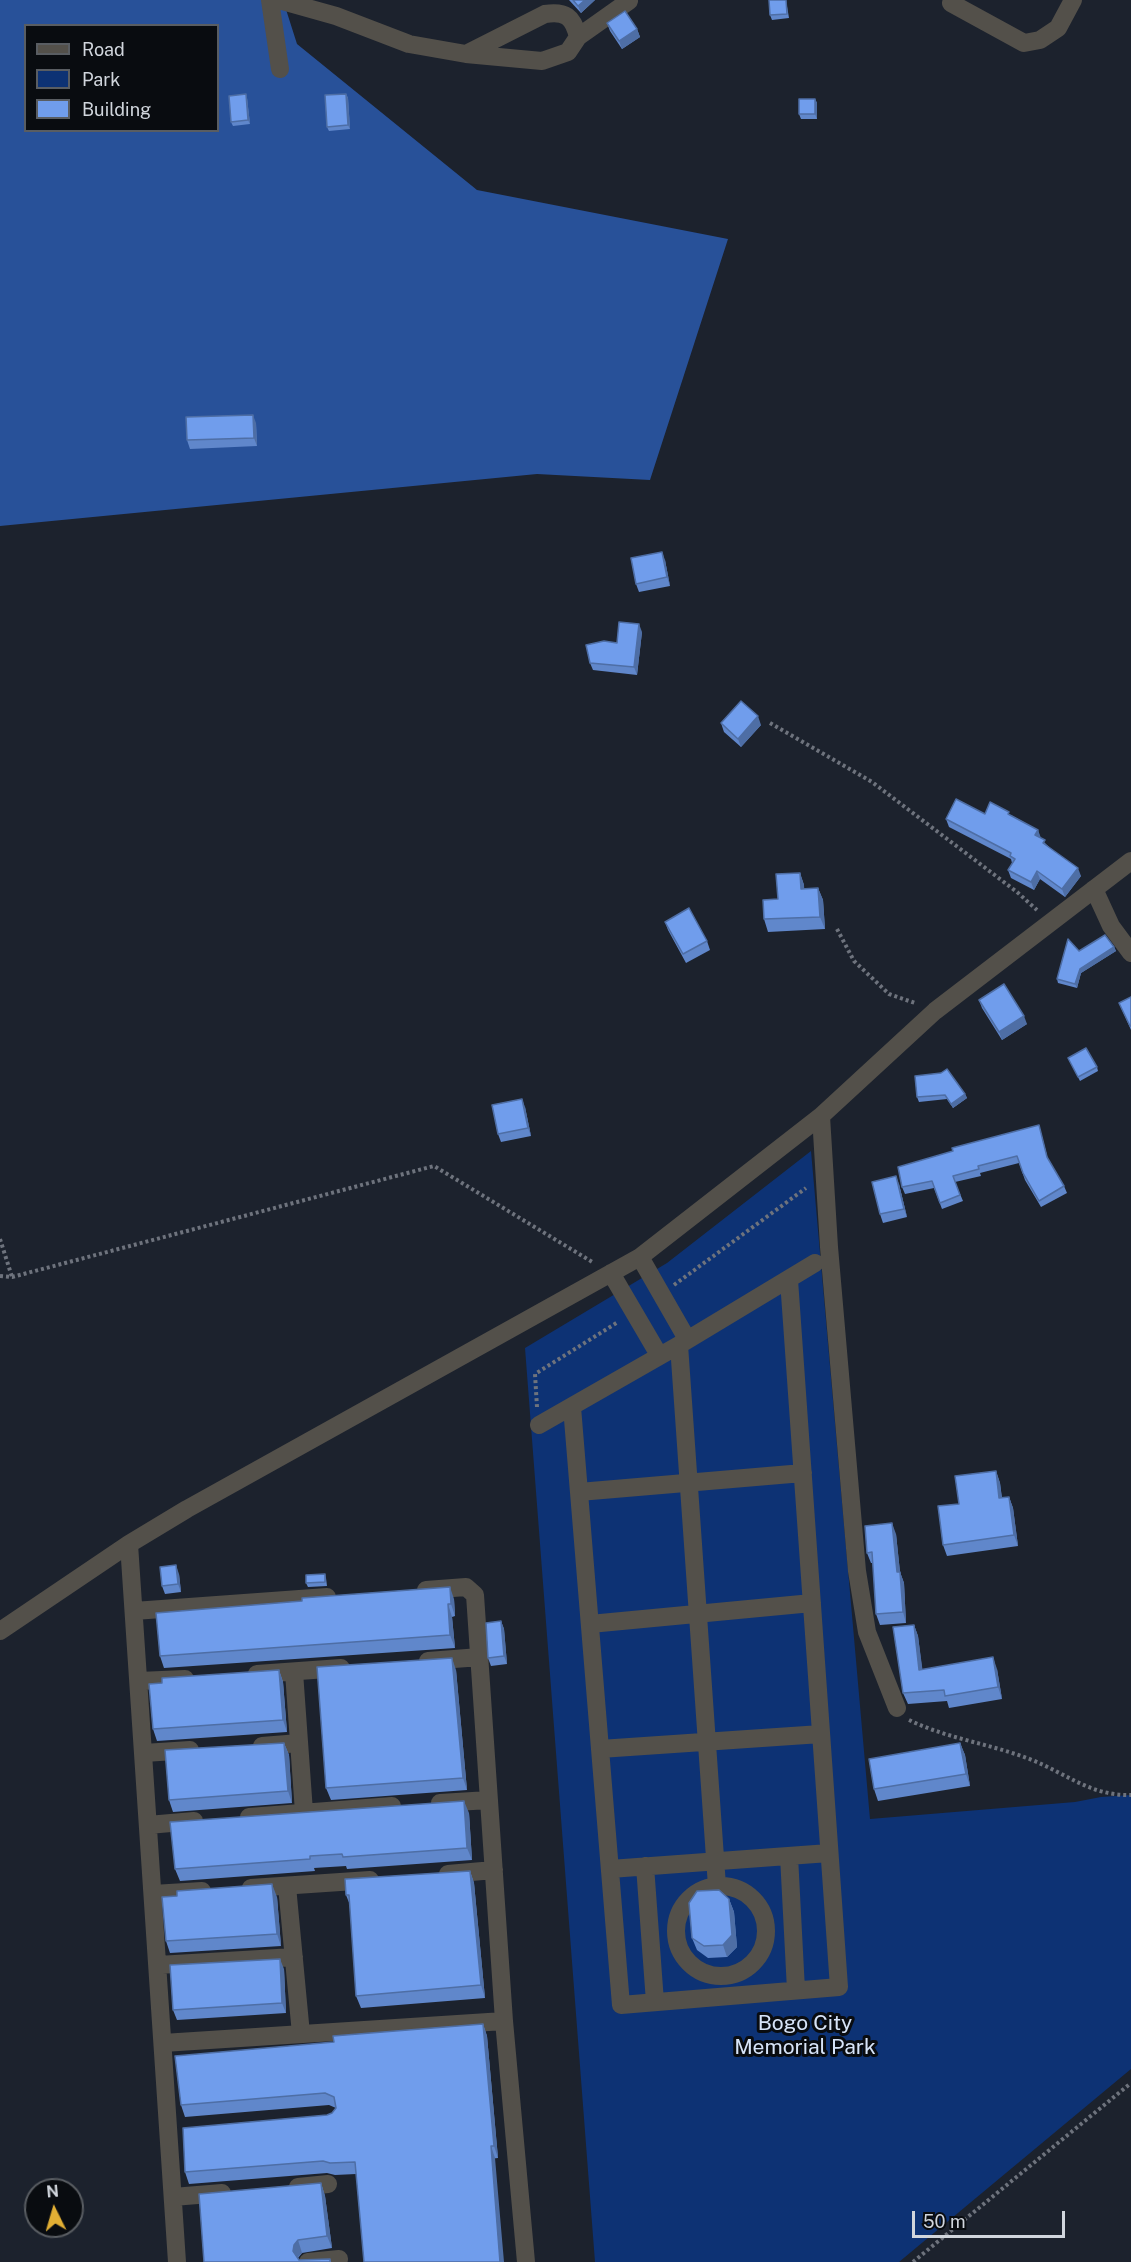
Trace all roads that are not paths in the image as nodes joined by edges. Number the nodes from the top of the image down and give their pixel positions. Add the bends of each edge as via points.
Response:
1 (270, 0) edge
2 (279, 0) edge
3 (952, 0) edge
4 (1073, 0) edge
5 (629, 1) edge
6 (578, 36) junction
7 (466, 54) junction
8 (280, 69) dead end
9 (1131, 861) edge
10 (1094, 889) junction
11 (1131, 953) edge
12 (821, 1116) junction
13 (640, 1257) junction
14 (815, 1263) dead end
15 (612, 1274) junction
16 (789, 1280) junction
17 (683, 1342) junction
18 (658, 1355) junction
19 (572, 1407) junction
20 (539, 1425) dead end
21 (803, 1473) junction
22 (689, 1483) junction
23 (579, 1492) junction
24 (129, 1544) junction
25 (407, 1591) edge
26 (348, 1596) edge
27 (812, 1603) junction
28 (134, 1611) junction
29 (698, 1613) junction
30 (590, 1624) junction
31 (0, 1631) edge
32 (480, 1657) junction
33 (410, 1663) edge
34 (364, 1666) edge
35 (294, 1672) junction
36 (234, 1676) edge
37 (198, 1678) edge
38 (139, 1681) junction
39 (897, 1708) road end
40 (821, 1734) junction
41 (707, 1742) junction
42 (299, 1743) junction
43 (239, 1747) edge
44 (203, 1749) edge
45 (600, 1749) junction
46 (144, 1753) junction
47 (489, 1800) junction
48 (304, 1812) junction
49 (232, 1818) edge
50 (208, 1820) edge
51 (148, 1825) junction
52 (829, 1853) junction
53 (789, 1856) junction
54 (715, 1862) junction
55 (645, 1866) junction
56 (610, 1869) junction
57 (494, 1870) junction
58 (435, 1875) edge
59 (388, 1878) edge
60 (287, 1886) junction
61 (717, 1886) junction
62 (153, 1894) junction
63 (294, 1957) junction
64 (158, 1965) junction
65 (725, 1976) junction
66 (796, 1990) junction
67 (727, 1996) junction
68 (656, 2002) junction
69 (504, 2021) junction
70 (301, 2034) junction
71 (163, 2043) junction
72 (328, 2184) dead end
73 (280, 2188) edge
74 (244, 2191) edge
75 (173, 2197) junction
76 (339, 2259) dead end
77 (177, 2262) edge
78 (308, 2262) edge
79 (526, 2262) edge

1 - 8 street
2 - 7 street via 336,16 409,44
3 - 4 street via 951,3 1024,43 1040,40 1058,28
5 - 6 street
6 - 7 street via 568,52 542,61
6 - 7 street via 568,16 559,12 545,14
9 - 10 street
10 - 11 street via 1111,926
10 - 12 street via 935,1011
12 - 13 street
12 - 39 street via 857,1571 867,1632
13 - 15 street
13 - 17 street
14 - 16 street
15 - 18 street
15 - 24 street
16 - 17 street
16 - 21 street
17 - 18 street
17 - 22 street
18 - 19 street
19 - 20 street
19 - 23 street
21 - 22 street
21 - 27 street
22 - 23 street
22 - 29 street
23 - 30 street
24 - 28 street
24 - 31 street
25 - 32 street via 466,1587 476,1594
26 - 28 street
27 - 29 street
27 - 40 street
28 - 38 street
29 - 30 street
29 - 41 street
30 - 45 street
32 - 33 street
32 - 47 street
34 - 35 street
35 - 36 street
35 - 42 street
37 - 38 street
38 - 46 street
40 - 41 street
40 - 52 street
41 - 45 street
41 - 54 street
42 - 43 street
42 - 48 street
44 - 46 street
45 - 56 street
46 - 51 street
47 - 48 street
47 - 57 street
48 - 49 street
50 - 51 street
51 - 62 street
52 - 53 street
52 - 66 street via 839,1987
53 - 54 street
53 - 66 street
54 - 55 street
54 - 61 street
55 - 56 street
55 - 68 street
56 - 68 street via 621,2005
57 - 58 street
57 - 69 street
59 - 60 street
60 - 62 street
60 - 63 street
61 - 65 street via 731,1886 744,1892 759,1907 766,1926 765,1941 756,1959 739,1973
61 - 65 street via 690,1897 679,1914 675,1935 687,1961 704,1972
62 - 64 street
63 - 64 street
63 - 70 street
64 - 71 street
65 - 67 street
66 - 67 street
67 - 68 street
69 - 70 street
69 - 79 street
70 - 71 street
71 - 75 street via 175,2129
72 - 73 street
74 - 75 street
75 - 77 street
76 - 78 street

